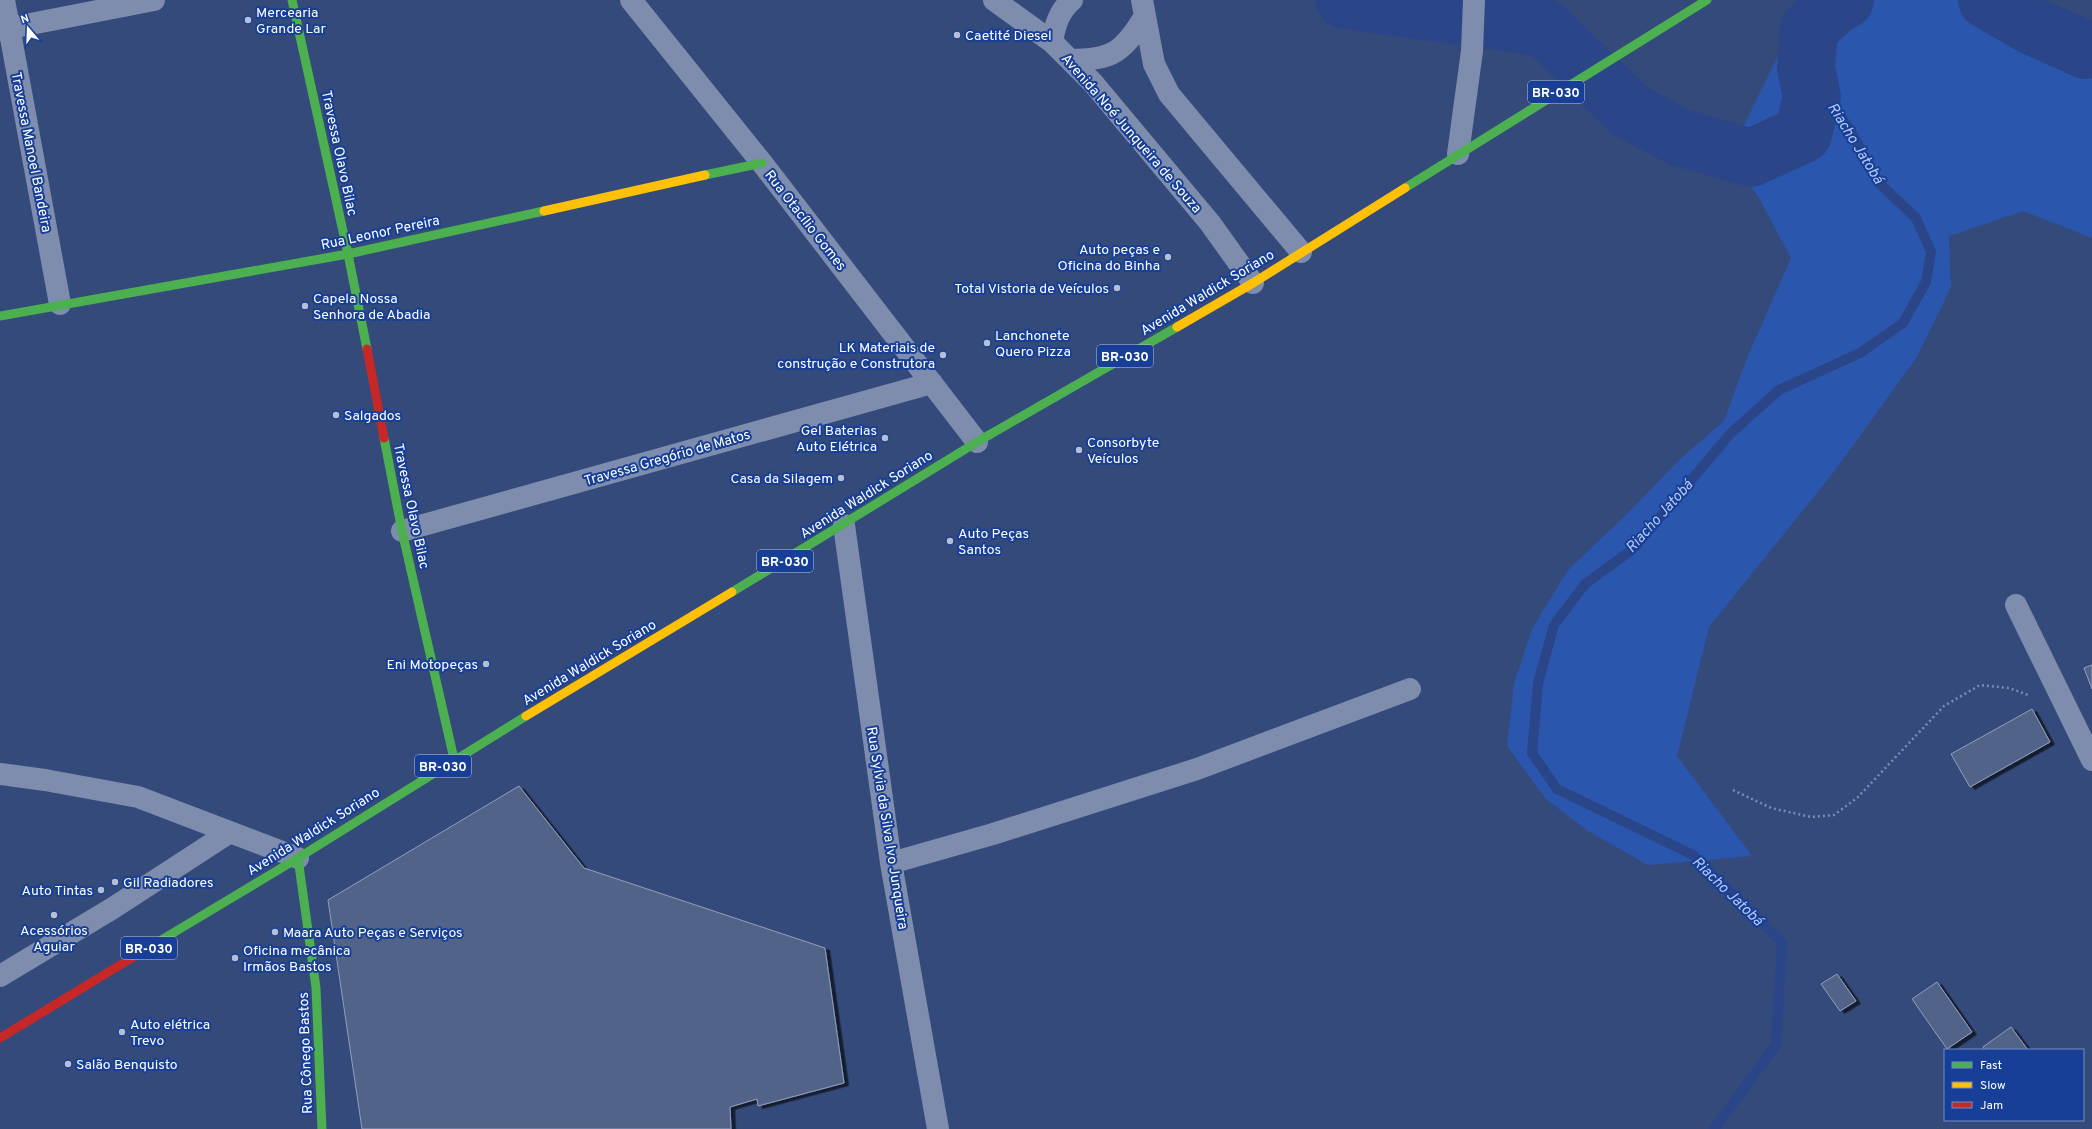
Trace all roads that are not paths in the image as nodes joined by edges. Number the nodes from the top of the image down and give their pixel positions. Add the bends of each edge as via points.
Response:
1 (4, 0) edge
2 (154, 0) edge
3 (292, 0) edge
4 (631, 0) edge
5 (994, 0) edge
6 (1072, 0) edge
7 (1474, 0) edge
8 (1707, 0) edge
9 (1143, 8) edge
10 (4, 29) edge
11 (1052, 42) junction
12 (1070, 60) junction
13 (1458, 154) junction
14 (762, 163) junction
15 (1301, 252) junction
16 (348, 254) junction
17 (1253, 283) junction
18 (60, 304) junction
19 (0, 316) edge
20 (932, 383) junction
21 (977, 442) junction
22 (844, 526) junction
23 (402, 531) junction
24 (2016, 605) dead end
25 (1410, 689) dead end
26 (454, 759) junction
27 (2092, 760) edge
28 (0, 774) edge
29 (230, 832) junction
30 (298, 858) junction
31 (891, 864) junction
32 (0, 976) edge
33 (0, 1038) edge
34 (322, 1129) edge
35 (938, 1129) edge

1 - 10 street, Travessa Manoel Bandeira
2 - 10 street
3 - 16 main road, Travessa Olavo Bilac
4 - 14 street, Rua Otacílio Gomes
5 - 11 street, Avenida Noé Junqueira de Souza
6 - 11 street via 1061,12
7 - 13 street via 1472,51
8 - 13 main road, Avenida Waldick Soriano / BR-030
9 - 12 street via 1131,38 1105,58
9 - 15 street via 1154,64 1169,94
10 - 18 street, Travessa Manoel Bandeira
11 - 12 street, Avenida Noé Junqueira de Souza
12 - 17 street, Avenida Noé Junqueira de Souza via 1093,83 1210,223
13 - 15 main road, Avenida Waldick Soriano / BR-030
14 - 16 main road, Rua Leonor Pereira
14 - 20 street, Rua Otacílio Gomes
15 - 17 main road, Avenida Waldick Soriano / BR-030
16 - 18 main road, Rua Leonor Pereira
16 - 23 main road, Travessa Olavo Bilac
17 - 21 main road, Avenida Waldick Soriano / BR-030
18 - 19 main road, Rua Leonor Pereira
20 - 21 street, Rua Otacílio Gomes
20 - 23 street, Travessa Gregório de Matos
21 - 22 main road, Avenida Waldick Soriano / BR-030
22 - 26 main road, Avenida Waldick Soriano / BR-030
22 - 31 street, Rua Sylvia da Silva Ivo Junqueira
23 - 26 main road, Travessa Olavo Bilac
24 - 27 street
25 - 31 street via 1197,769
26 - 30 main road, Avenida Waldick Soriano / BR-030
28 - 29 street via 138,797
29 - 30 street
29 - 32 street via 113,908
30 - 33 main road, Avenida Waldick Soriano / BR-030
30 - 34 main road, Rua Cônego Bastos via 316,988
31 - 35 street, Rua Sylvia da Silva Ivo Junqueira

